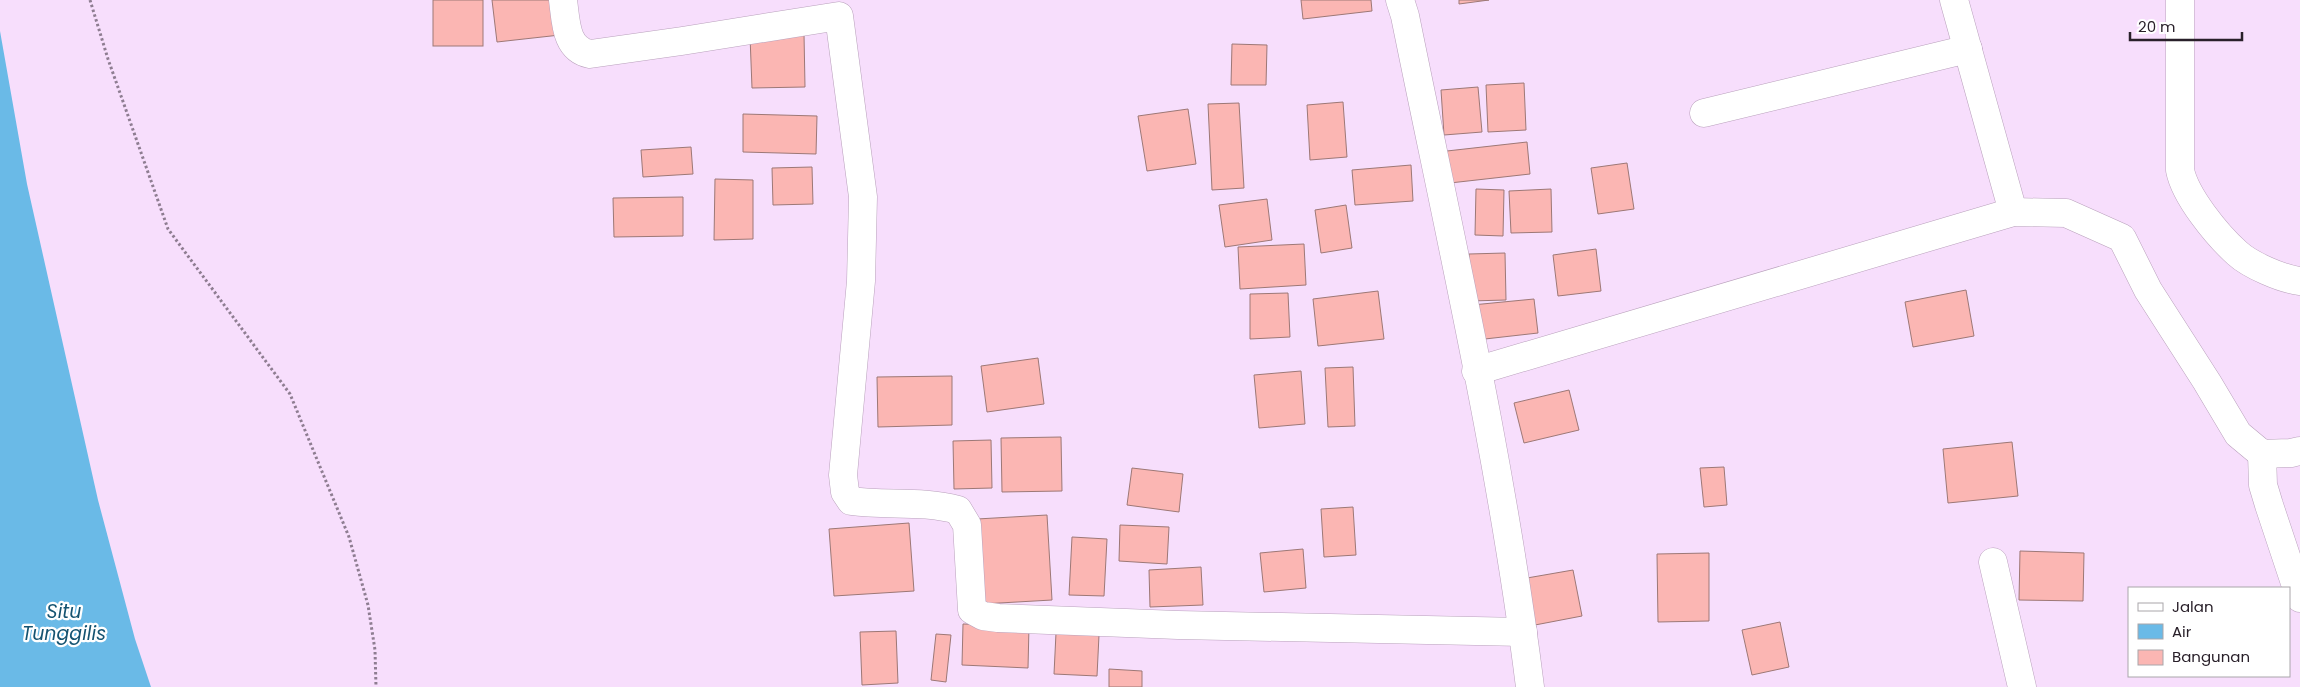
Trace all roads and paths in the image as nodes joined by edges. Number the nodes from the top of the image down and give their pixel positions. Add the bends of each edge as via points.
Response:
1 (90, 0) edge
2 (563, 0) edge
3 (1400, 0) edge
4 (1954, 0) edge
5 (2180, 0) edge
6 (838, 8) edge
7 (1968, 49) junction
8 (1704, 113) dead end
9 (2013, 212) junction
10 (2300, 282) edge
11 (1476, 371) junction
12 (2300, 450) edge
13 (2262, 454) junction
14 (1993, 562) dead end
15 (2300, 598) edge
16 (1523, 632) junction
17 (376, 687) edge
18 (1530, 687) edge
19 (2022, 687) edge

1 - 17 path via 168,229 290,394 352,546 368,605 375,650
2 - 6 street via 571,42 582,52 590,54 682,41
3 - 11 street
4 - 7 street
5 - 10 street via 2182,181 2200,210 2238,253 2284,279
6 - 16 street via 862,197 861,281 843,475 845,492 851,501 938,504 958,510 967,525 970,593 972,610 976,614 1168,625
7 - 8 street
7 - 9 street
9 - 11 street
9 - 13 street via 2066,213 2122,238 2148,290 2238,434
11 - 16 street
12 - 13 street
13 - 15 street via 2267,498
14 - 19 street
16 - 18 street

